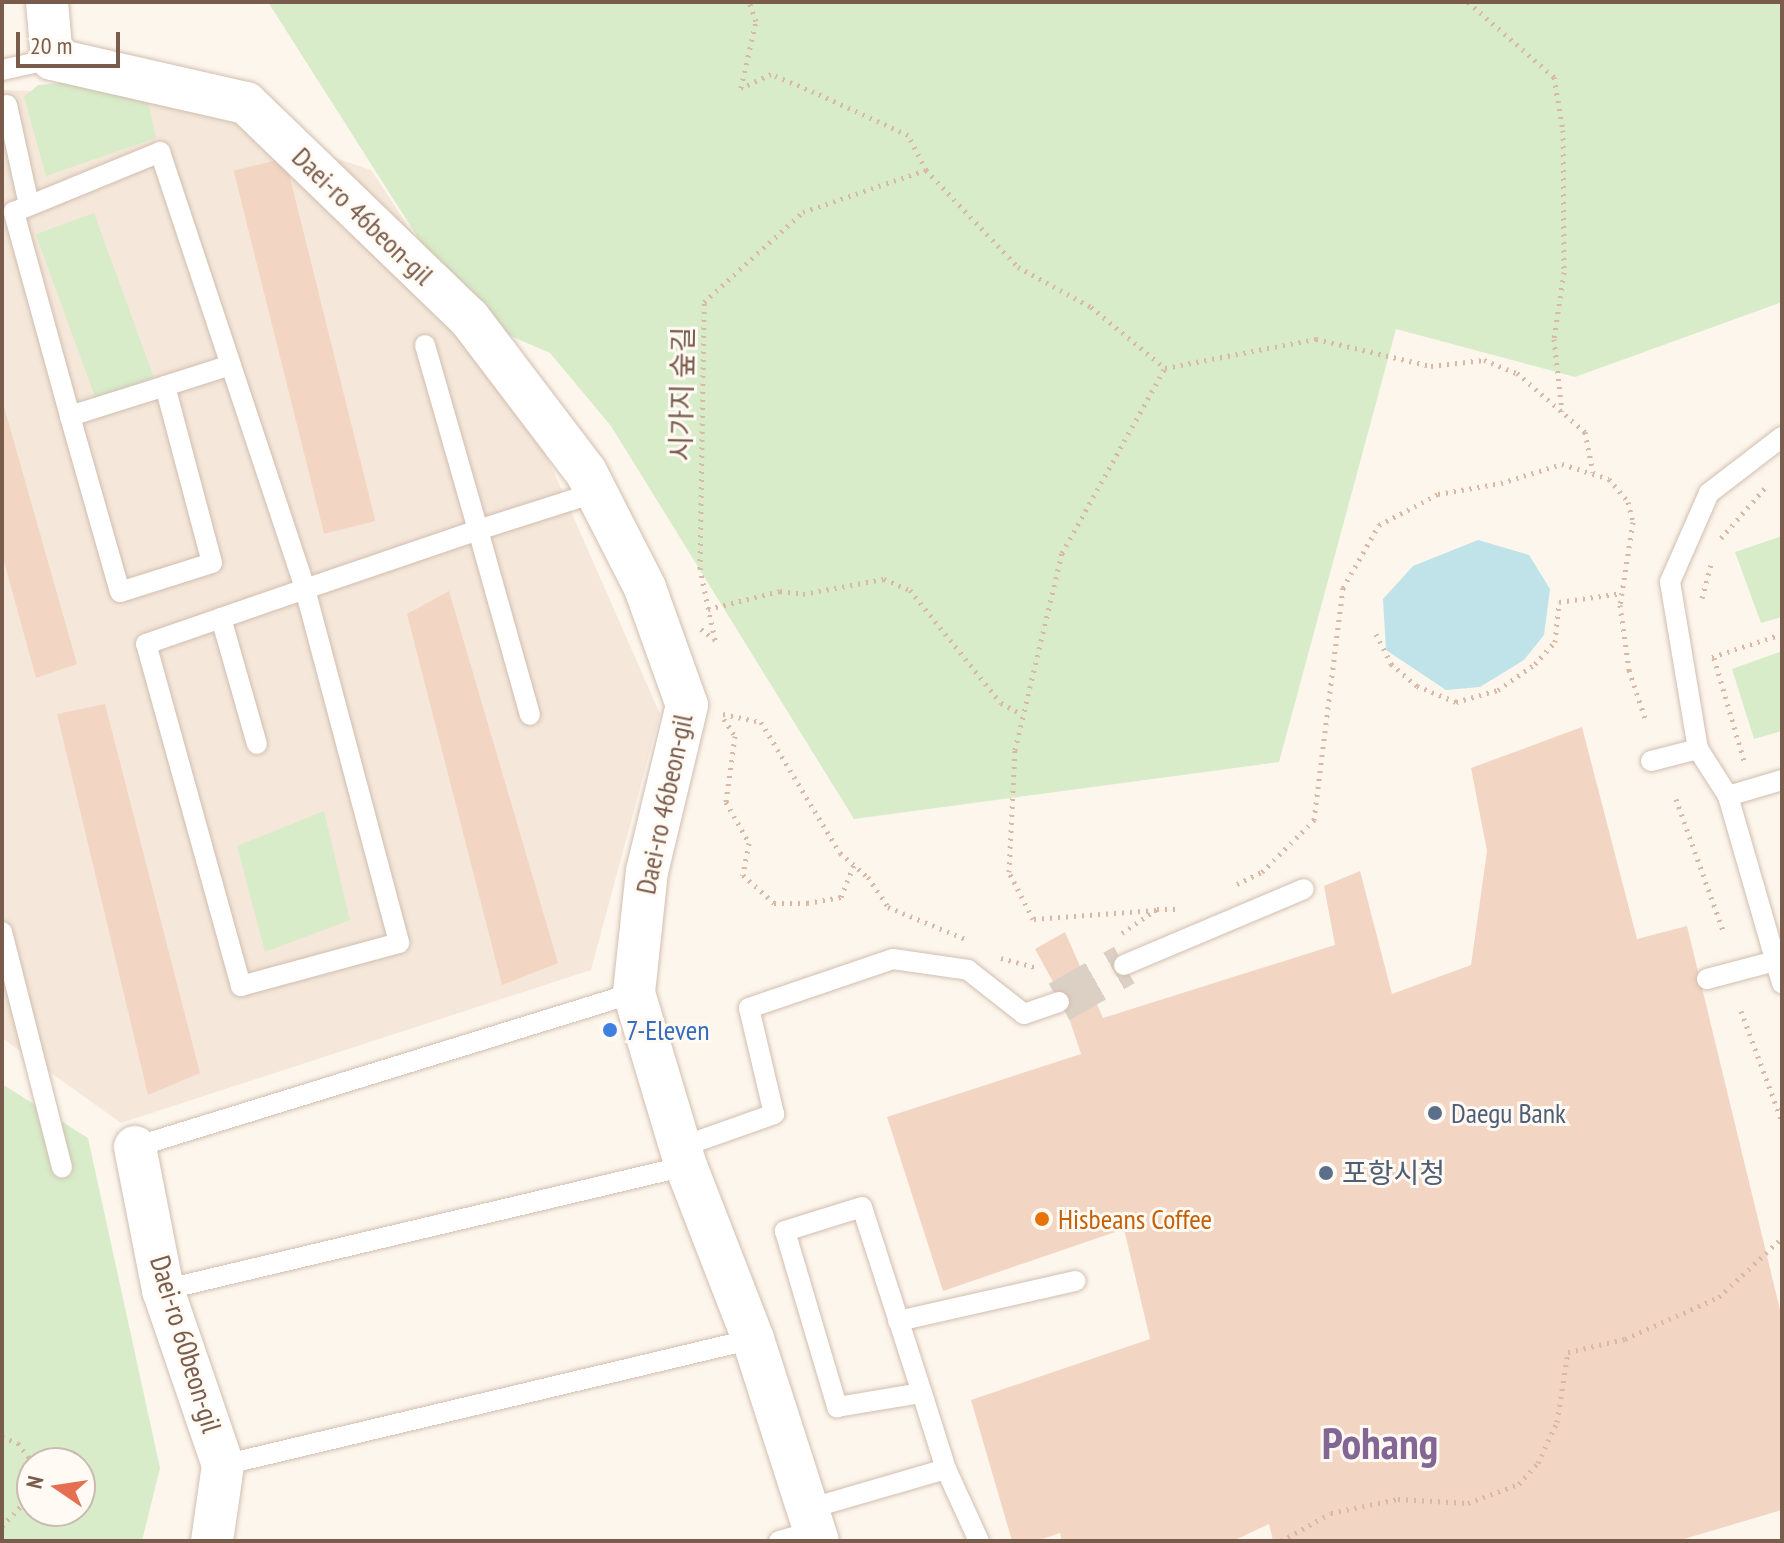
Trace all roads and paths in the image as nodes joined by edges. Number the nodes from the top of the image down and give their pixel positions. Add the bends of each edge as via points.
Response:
1 (47, 2) edge
2 (749, 2) edge
3 (1468, 2) edge
4 (52, 59) junction
5 (2, 70) edge
6 (7, 105) dead end
7 (926, 170) junction
8 (29, 205) junction
9 (425, 345) dead end
10 (231, 365) junction
11 (1165, 368) junction
12 (165, 386) junction
13 (1562, 412) junction
14 (70, 416) junction
15 (1782, 437) edge
16 (1594, 473) junction
17 (1769, 484) dead end
18 (597, 492) junction
19 (478, 530) junction
20 (1716, 544) dead end
21 (1712, 560) dead end
22 (305, 589) junction
23 (1622, 593) junction
24 (1700, 606) dead end
25 (708, 609) junction
26 (221, 618) junction
27 (692, 622) dead end
28 (1376, 634) dead end
29 (1782, 634) edge
30 (1710, 644) dead end
31 (1713, 656) junction
32 (1684, 666) junction
33 (704, 710) junction
34 (1022, 714) junction
35 (530, 715) dead end
36 (1645, 718) dead end
37 (257, 744) dead end
38 (1698, 749) junction
39 (1651, 761) dead end
40 (1746, 764) dead end
41 (1782, 780) edge
42 (1728, 796) junction
43 (1676, 799) dead end
44 (854, 865) junction
45 (1304, 889) dead end
46 (1224, 890) dead end
47 (1157, 909) junction
48 (1187, 909) dead end
49 (1723, 930) dead end
50 (2, 932) edge
51 (1112, 940) dead end
52 (982, 947) dead end
53 (992, 953) dead end
54 (1775, 961) junction
55 (1124, 965) tunnel mouth
56 (1038, 968) dead end
57 (1707, 979) dead end
58 (1782, 983) edge
59 (634, 993) junction
60 (1059, 1002) tunnel mouth
61 (1741, 1011) dead end
62 (1782, 1121) edge
63 (135, 1147) joint
64 (684, 1156) junction
65 (62, 1167) dead end
66 (1782, 1238) edge
67 (1076, 1281) dead end
68 (163, 1290) junction
69 (898, 1321) junction
70 (753, 1339) junction
71 (922, 1393) junction
72 (2, 1437) edge
73 (21, 1447) edge
74 (223, 1465) junction
75 (946, 1469) junction
76 (16, 1511) edge
77 (2, 1526) edge
78 (805, 1530) edge
79 (212, 1541) edge
80 (979, 1541) edge
81 (1281, 1541) edge

1 - 4 street
2 - 7 path via 756,21 741,88 771,74 814,92 908,135
3 - 13 path via 1554,77 1563,130 1564,272 1554,339
4 - 5 lane
4 - 18 street, Daei-ro 46beon-gil via 246,103 469,318
6 - 8 lane
7 - 11 path via 1018,267 1091,307
7 - 25 path, 시가지 숲길 via 803,212 704,302 700,569
8 - 10 lane via 160,152
8 - 14 lane via 14,212
9 - 19 lane
10 - 12 lane
10 - 22 lane
11 - 13 path via 1316,339 1431,366 1484,360 1517,373
11 - 34 path via 1062,553
12 - 14 lane
12 - 14 lane via 212,563 120,592
13 - 16 path via 1585,432
15 - 32 lane via 1709,493 1670,582
16 - 23 path via 1609,479 1628,502 1633,522
16 - 46 path via 1562,464 1501,483 1438,494 1379,525 1343,588 1314,820 1262,872
17 - 20 path
18 - 19 lane
18 - 33 street, Daei-ro 46beon-gil
19 - 22 lane
19 - 35 lane
21 - 24 path
22 - 26 lane
22 - 26 lane via 399,943 241,986 146,644
23 - 28 path via 1559,602 1555,642 1535,664 1498,690 1456,702 1417,686 1400,672
23 - 36 path via 1629,670
25 - 27 path, 시가지 숲길 via 715,640
25 - 34 path via 780,591 803,594 884,579 910,590 1001,703
26 - 37 lane
29 - 31 path
30 - 31 path
31 - 32 path
31 - 40 path
32 - 38 lane
33 - 44 path via 761,722 840,853
33 - 44 path via 735,736 726,802 749,843 743,875 774,903 807,903 841,897
33 - 59 street, Daei-ro 46beon-gil via 647,871
34 - 47 path via 1015,750 1009,872 1033,919
38 - 39 lane
38 - 42 lane
41 - 42 lane
42 - 54 lane
43 - 49 path
44 - 52 path via 888,907
45 - 55 lane
47 - 48 path
47 - 51 path
50 - 65 lane
53 - 56 path via 1014,965
54 - 57 lane
54 - 58 lane
59 - 63 lane
59 - 64 street, Daei-ro 46beon-gil
60 - 64 lane via 1024,1014 968,970 893,959 749,1008 774,1114
61 - 62 path
63 - 68 street, Daei-ro 60beon-gil
64 - 68 lane
64 - 70 street, Daei-ro 46beon-gil
66 - 81 path via 1719,1297 1625,1339 1568,1352 1557,1422 1538,1463 1519,1484 1468,1503 1398,1499 1331,1513
67 - 69 lane
68 - 74 street, Daei-ro 60beon-gil
69 - 71 lane
69 - 71 lane via 862,1207 785,1231 837,1407
70 - 74 lane
70 - 78 street, Daei-ro 46beon-gil
71 - 75 lane
72 - 73 path
74 - 79 street, Daei-ro 60beon-gil
75 - 78 lane
75 - 80 lane
76 - 77 path

